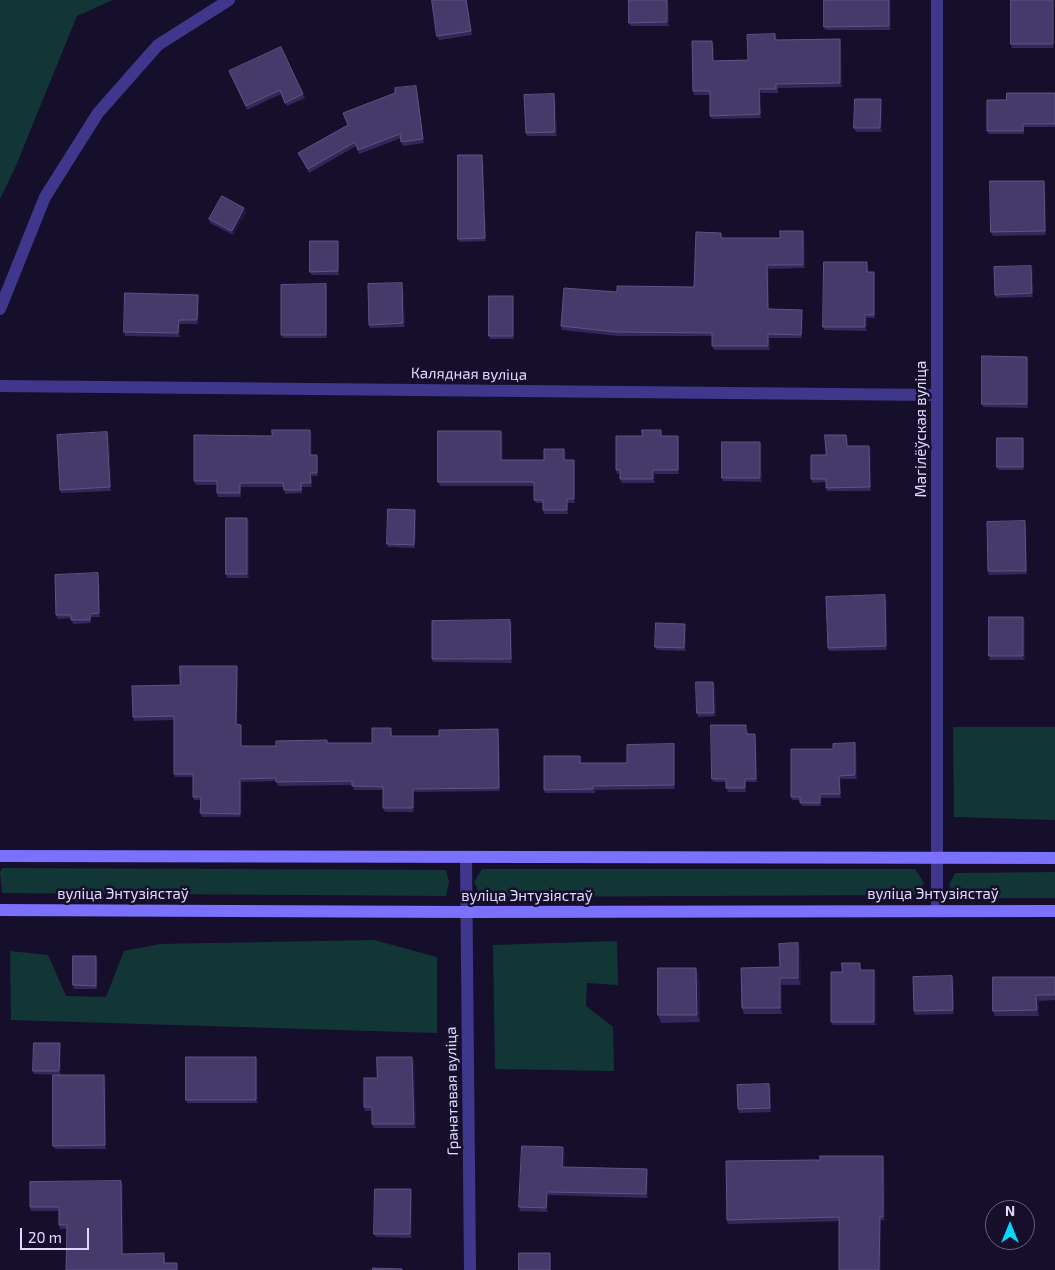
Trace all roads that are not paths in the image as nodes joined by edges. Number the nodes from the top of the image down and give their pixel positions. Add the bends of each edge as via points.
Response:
1 (229, 0) edge
2 (937, 0) edge
3 (0, 309) edge
4 (0, 386) edge
5 (937, 395) junction
6 (0, 856) edge
7 (466, 857) junction
8 (937, 858) junction
9 (1055, 858) edge
10 (0, 910) edge
11 (937, 910) junction
12 (1055, 911) edge
13 (465, 912) junction
14 (470, 1270) edge

1 - 3 street via 158,45 98,113 45,196
2 - 5 street, Магілёўская вуліца
4 - 5 street, Калядная вуліца
5 - 8 street, Магілёўская вуліца
6 - 7 street
7 - 8 street
7 - 13 street, Гранатавая вуліца
8 - 9 street
8 - 11 street, Магілёўская вуліца
10 - 13 street, вуліца Энтузіястаў
11 - 12 street, вуліца Энтузіястаў
11 - 13 street, вуліца Энтузіястаў
13 - 14 street, Гранатавая вуліца

